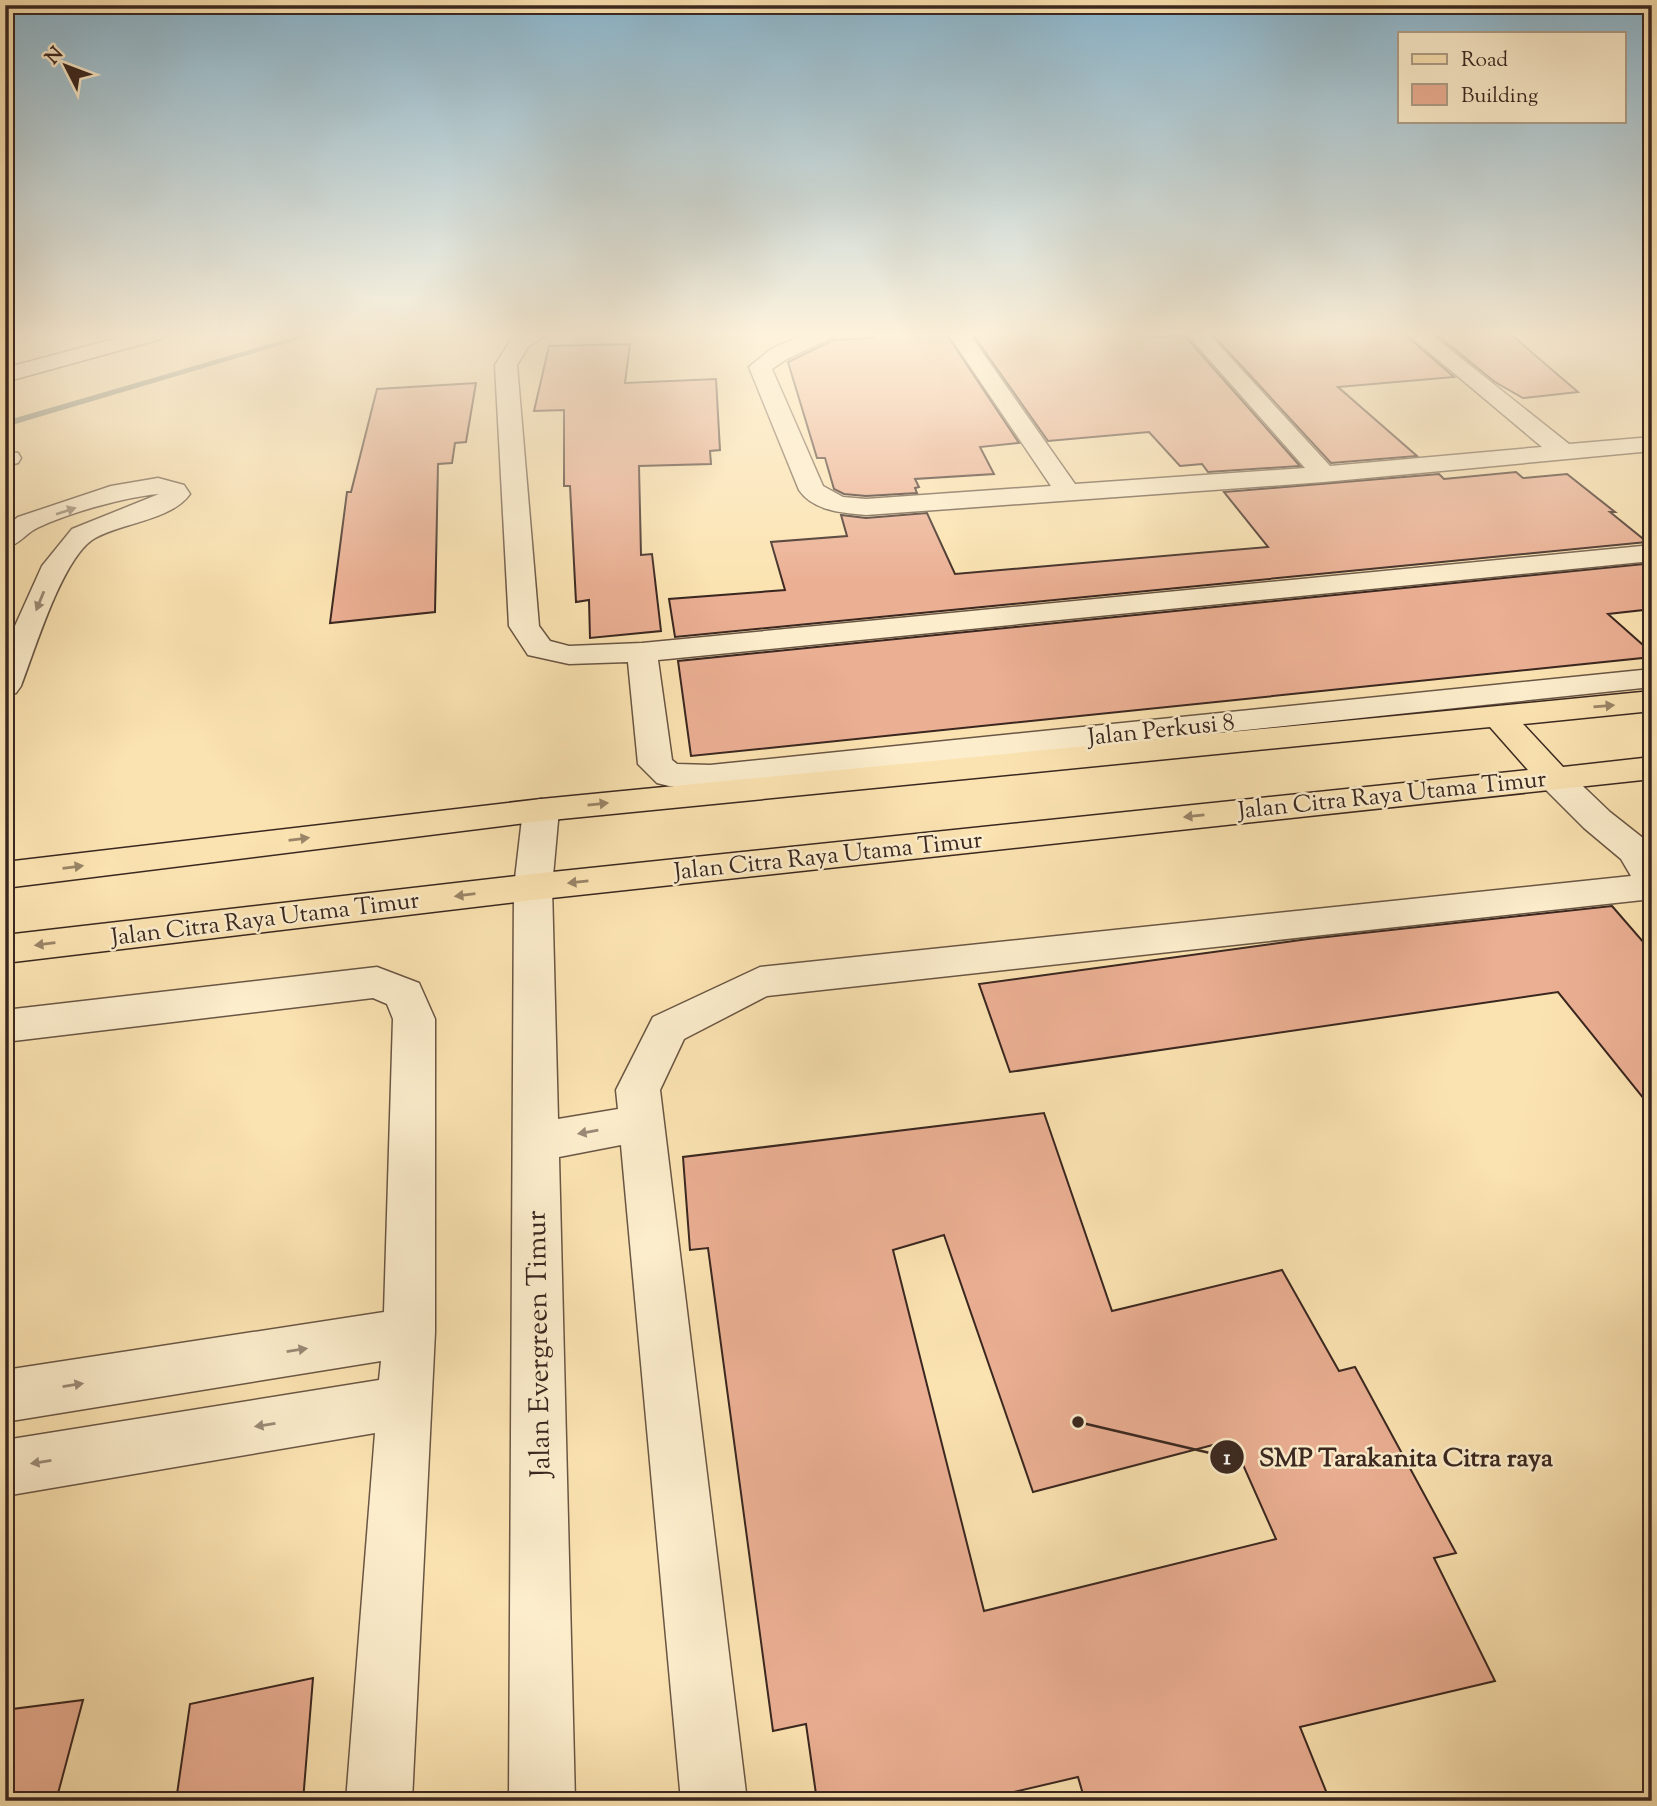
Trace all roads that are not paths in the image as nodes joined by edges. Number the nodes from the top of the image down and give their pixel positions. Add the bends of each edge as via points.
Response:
1 (510, 416) edge
2 (781, 416) edge
3 (1015, 416) edge
4 (1272, 416) edge
5 (1520, 416) edge
6 (1652, 444) edge
7 (1564, 452) junction
8 (1324, 474) junction
9 (1068, 492) junction
10 (5, 540) edge
11 (1652, 553) edge
12 (642, 652) junction
13 (1652, 678) edge
14 (5, 686) edge
15 (1652, 701) edge
16 (1498, 716) junction
17 (1652, 768) edge
18 (1553, 777) junction
19 (541, 810) junction
20 (5, 875) edge
21 (533, 887) junction
22 (1650, 888) edge
23 (5, 949) edge
24 (5, 1026) edge
25 (642, 1123) junction
26 (536, 1142) junction
27 (409, 1332) junction
28 (5, 1396) edge
29 (405, 1402) junction
30 (5, 1468) edge
31 (379, 1801) edge
32 (542, 1801) edge
33 (713, 1801) edge

1 - 12 street via 524,626 539,649 569,655
2 - 9 street via 812,490 837,504 866,508
3 - 9 street
4 - 8 street
5 - 7 street
6 - 7 street
7 - 8 street
8 - 9 street
10 -> 14 street via 27,523 120,491 158,486 177,494 82,535 52,572
11 - 12 street
12 - 13 street, Jalan Perkusi 8 via 655,764 670,775 710,776
16 -> 15 main road
16 - 18 main road
19 -> 16 main road
17 - 18 main road, Jalan Citra Raya Utama Timur
18 -> 21 main road, Jalan Citra Raya Utama Timur
18 - 22 street via 1635,851 1650,876
20 -> 19 main road
19 - 21 street, Jalan Evergreen Timur
21 -> 23 main road, Jalan Citra Raya Utama Timur
21 - 26 street, Jalan Evergreen Timur
22 - 25 street via 760,982 668,1028 638,1090
24 - 27 street via 377,982 404,994 414,1019
25 -> 26 street
25 - 33 street
26 - 32 street, Jalan Evergreen Timur
28 -> 27 street
27 - 29 street
29 -> 30 street
29 - 31 street

